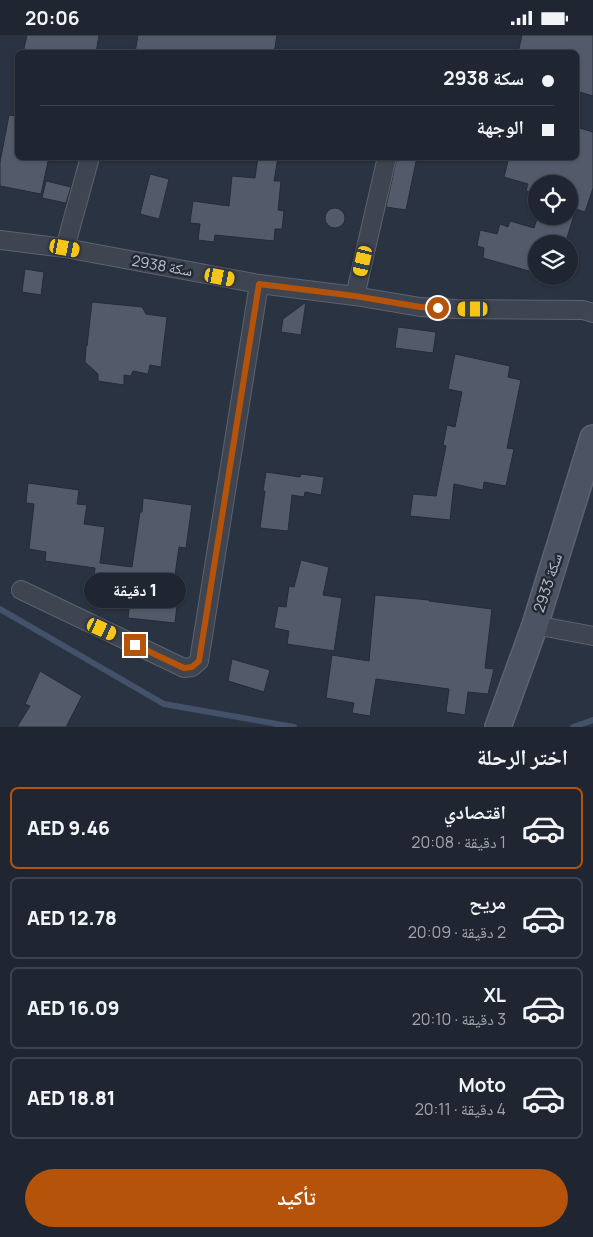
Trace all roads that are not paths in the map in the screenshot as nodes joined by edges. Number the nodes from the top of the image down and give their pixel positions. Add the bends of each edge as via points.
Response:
1 (89, 160) edge
2 (386, 160) edge
3 (0, 240) edge
4 (65, 248) junction
5 (259, 284) junction
6 (355, 296) junction
7 (593, 313) edge
8 (593, 438) edge
9 (21, 590) dead end
10 (535, 625) junction
11 (593, 636) edge
12 (498, 727) edge

1 - 4 street
2 - 6 street
3 - 4 street, سكة 2938
4 - 5 street, سكة 2938
5 - 6 street, سكة 2938
5 - 9 street via 199,661 184,668
6 - 7 street, سكة 2938 via 420,307 582,310
8 - 10 street, سكة 2933
10 - 11 street
10 - 12 street, سكة 2933

